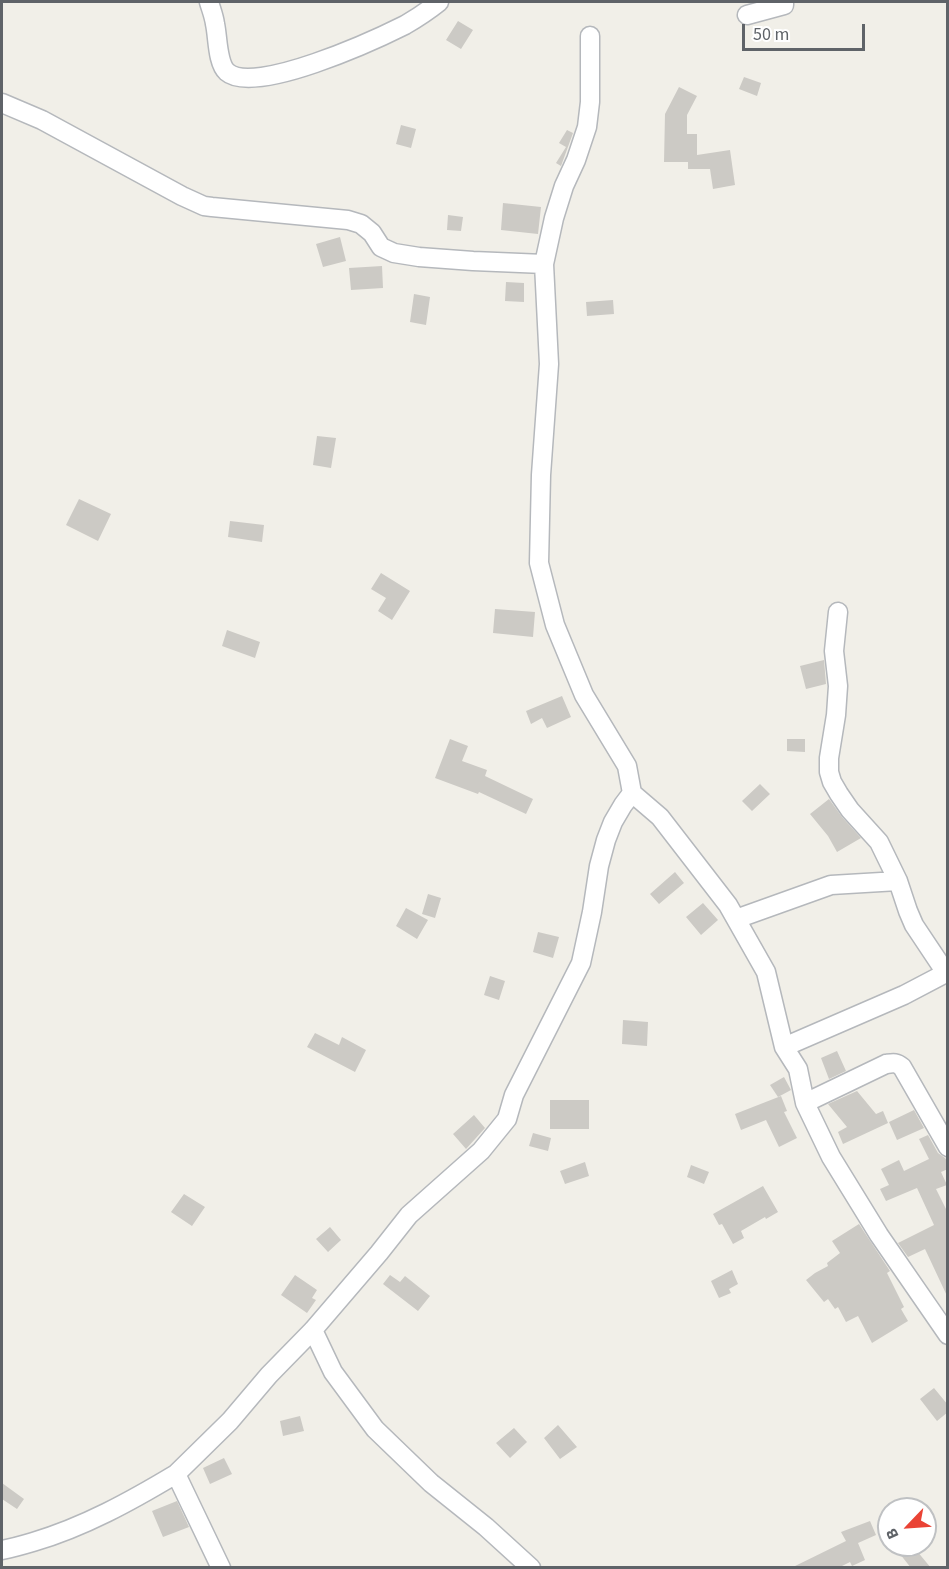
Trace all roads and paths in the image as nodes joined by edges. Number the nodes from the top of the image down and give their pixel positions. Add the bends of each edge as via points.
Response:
1 (209, 2) edge
2 (439, 2) edge
3 (784, 2) edge
4 (747, 15) dead end
5 (590, 36) dead end
6 (2, 103) edge
7 (544, 264) junction
8 (838, 612) dead end
9 (632, 793) junction
10 (898, 881) junction
11 (736, 919) junction
12 (784, 1047) junction
13 (805, 1103) junction
14 (948, 1147) edge
15 (313, 1330) junction
16 (948, 1335) edge
17 (176, 1474) junction
18 (2, 1550) edge
19 (220, 1568) edge
20 (531, 1568) edge

1 - 2 street via 221,63 242,79 274,76 351,49 406,24
3 - 4 street
5 - 7 street via 587,127 564,186
6 - 7 street via 42,120 204,206 348,220 361,224 381,247 394,253
7 - 9 street via 549,364 539,563 555,625 584,695 627,766
8 - 10 street via 834,651 838,686 829,772 850,810 879,842
9 - 11 street via 660,818
9 - 15 street via 606,840 581,963 514,1095 507,1119 481,1151 409,1215
10 - 11 street via 831,885
10 - 12 street via 914,925 946,973
11 - 12 street via 766,972
12 - 13 street via 798,1069
13 - 14 street via 894,1062 902,1066
13 - 16 street via 831,1157 873,1226
15 - 17 street
15 - 20 street via 333,1372 375,1428 431,1483
17 - 18 street via 57,1535
17 - 19 street

